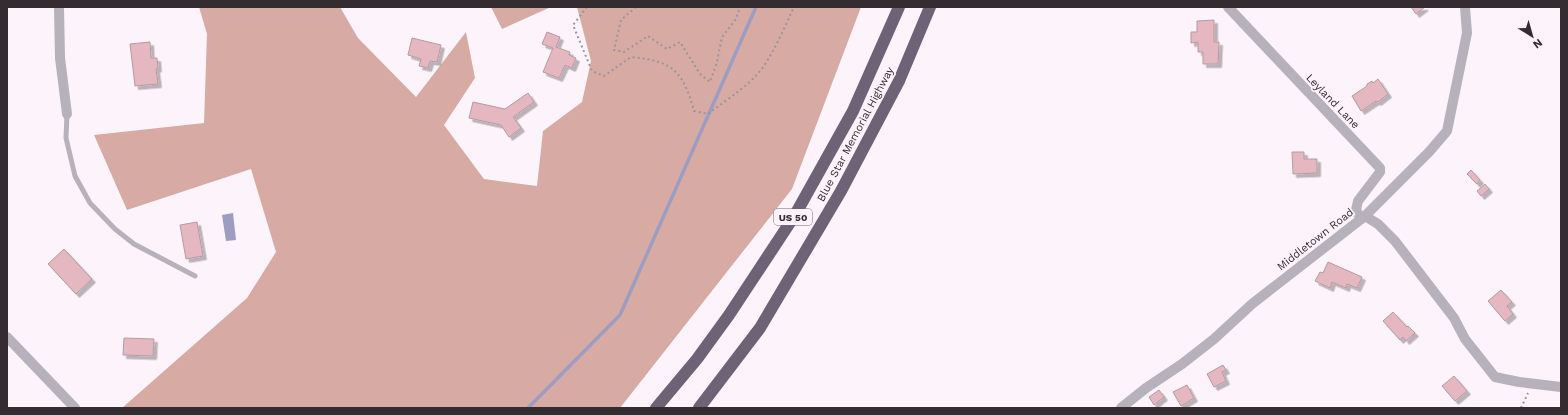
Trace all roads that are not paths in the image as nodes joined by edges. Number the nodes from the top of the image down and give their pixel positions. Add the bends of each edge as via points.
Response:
1 (59, 7) edge
2 (899, 7) edge
3 (930, 7) edge
4 (1228, 7) edge
5 (1466, 7) edge
6 (66, 114) joint
7 (1363, 217) junction
8 (195, 276) dead end
9 (7, 337) edge
10 (1561, 388) edge
11 (75, 408) edge
12 (656, 408) edge
13 (699, 408) edge
14 (1121, 408) edge

1 - 6 street via 60,58
2 - 12 highway, Blue Star Memorial Highway / US 50 via 853,112 795,215 729,315
3 - 13 highway, Blue Star Memorial Highway / US 50 via 900,81 841,191 760,328
4 - 7 street, Leyland Lane via 1380,168 1380,172 1358,201 1356,210
5 - 7 street via 1467,33 1447,131
6 - 8 lane via 66,138 75,176 90,204 134,244
7 - 10 street, Middletown Road via 1378,224 1395,241 1495,377
7 - 14 street, Middletown Road via 1252,304 1214,339
9 - 11 street

